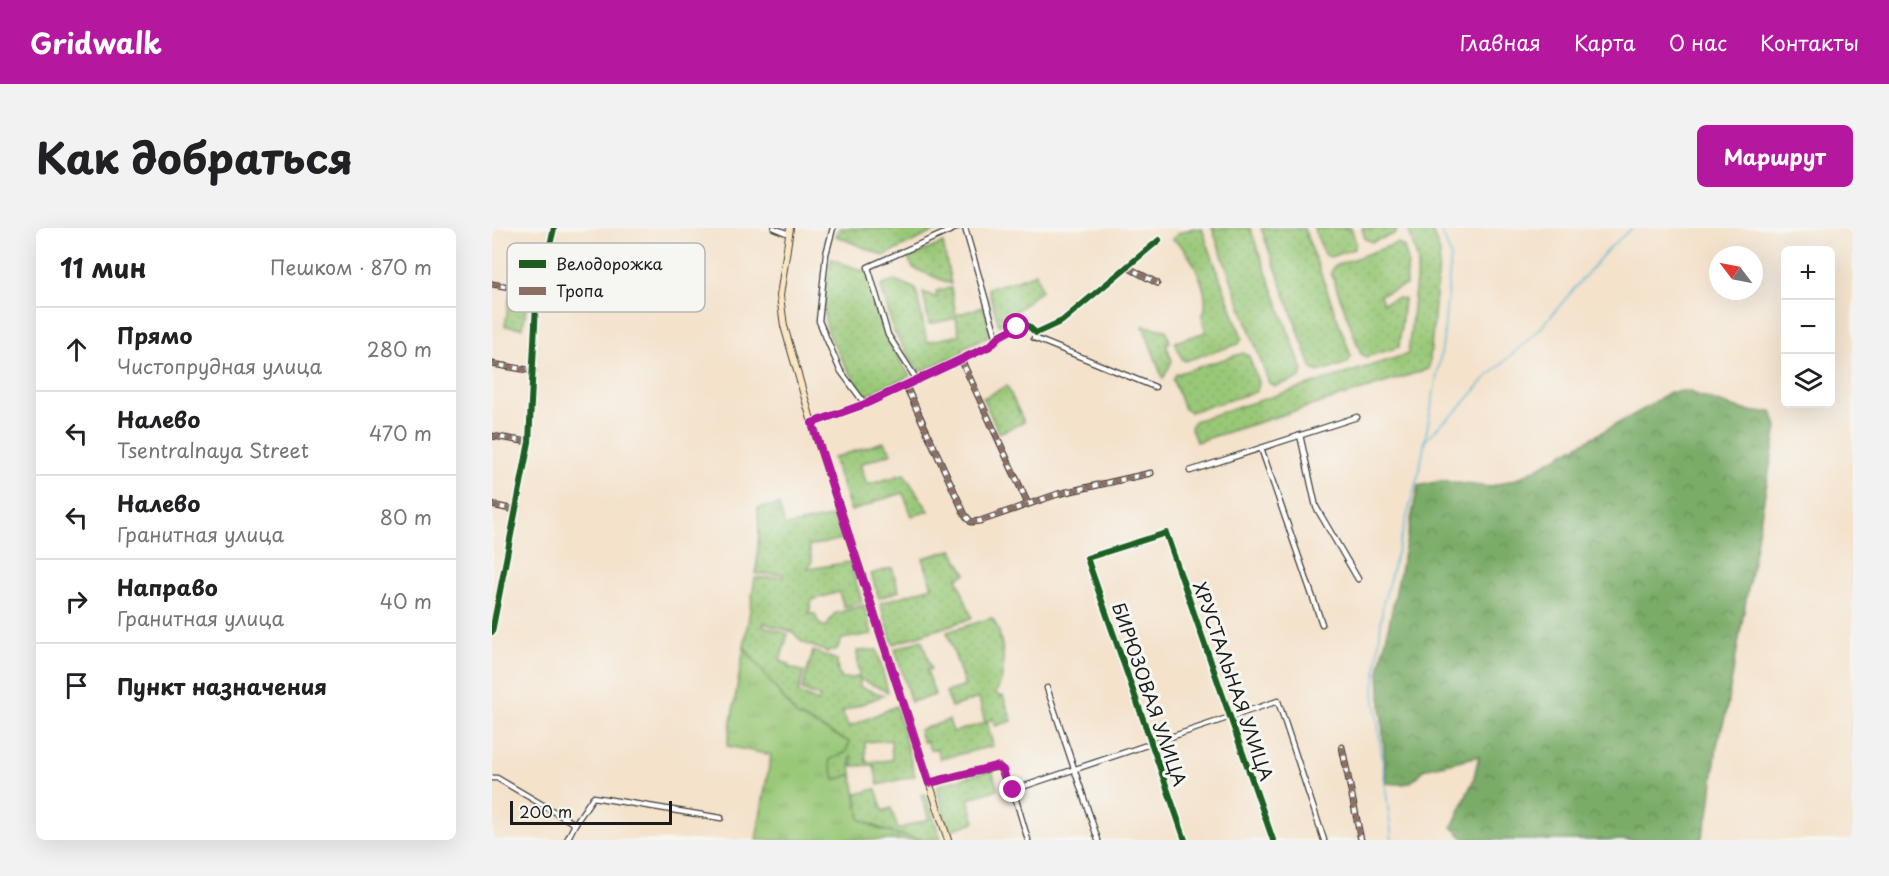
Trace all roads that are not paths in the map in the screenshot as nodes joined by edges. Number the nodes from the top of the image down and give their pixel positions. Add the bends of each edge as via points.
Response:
1 (554, 228) edge
2 (774, 228) edge
3 (833, 228) edge
4 (956, 228) edge
5 (965, 228) edge
6 (789, 231) edge
7 (1159, 240) dead end
8 (550, 243) edge
9 (1127, 267) junction
10 (1157, 283) dead end
11 (492, 284) edge
12 (507, 287) edge
13 (536, 312) edge
14 (1034, 338) dead end
15 (997, 339) junction
16 (961, 359) junction
17 (492, 364) edge
18 (534, 371) junction
19 (917, 380) junction
20 (906, 386) junction
21 (1155, 387) dead end
22 (865, 404) junction
23 (1357, 417) dead end
24 (812, 423) junction
25 (1300, 435) junction
26 (492, 436) edge
27 (529, 442) junction
28 (1261, 448) junction
29 (1190, 471) dead end
30 (1151, 473) dead end
31 (1028, 504) junction
32 (492, 505) edge
33 (515, 510) junction
34 (1166, 533) joint
35 (1358, 579) dead end
36 (1322, 624) dead end
37 (492, 632) edge
38 (1047, 688) dead end
39 (1230, 717) junction
40 (1151, 743) junction
41 (1342, 747) dead end
42 (1074, 769) junction
43 (492, 778) edge
44 (929, 783) junction
45 (1013, 790) junction
46 (721, 818) dead end
47 (575, 824) junction
48 (567, 840) edge
49 (948, 840) edge
50 (1028, 840) edge
51 (1098, 840) edge
52 (1185, 840) edge
53 (1273, 840) edge
54 (1324, 840) edge
55 (1361, 840) edge

1 - 8 street
2 - 6 street
3 - 22 street via 826,254 819,321 840,370
4 - 19 street via 868,267 888,335
5 - 15 street
6 - 24 main road via 780,296 784,326
7 - 9 street
9 - 10 street
9 - 15 street via 1062,321 1035,333 1023,324
11 - 12 street
13 - 18 street
14 - 21 street
15 - 16 street
16 - 19 street
16 - 31 street
17 - 18 street
18 - 27 street
19 - 20 street
20 - 22 street
20 - 31 street via 971,522
22 - 24 street
23 - 25 street
24 - 44 main road
25 - 28 street
25 - 35 street via 1316,507
26 - 27 street
27 - 33 street
28 - 29 street
28 - 36 street
30 - 31 street
32 - 33 street
33 - 37 street
34 - 39 street, ХРУСТАЛЬНАЯ УЛИЦА
34 - 40 street, БИРЮЗОВАЯ УЛИЦА via 1087,558
38 - 42 street
39 - 40 street
39 - 53 street, ХРУСТАЛЬНАЯ УЛИЦА
39 - 54 street via 1278,701
40 - 42 street
40 - 52 street, БИРЮЗОВАЯ УЛИЦА
41 - 55 street
42 - 45 street
42 - 51 street
43 - 47 street
44 - 45 street via 996,766 1003,770 1008,787
44 - 49 main road
45 - 50 street
46 - 47 street via 593,797
47 - 48 street

